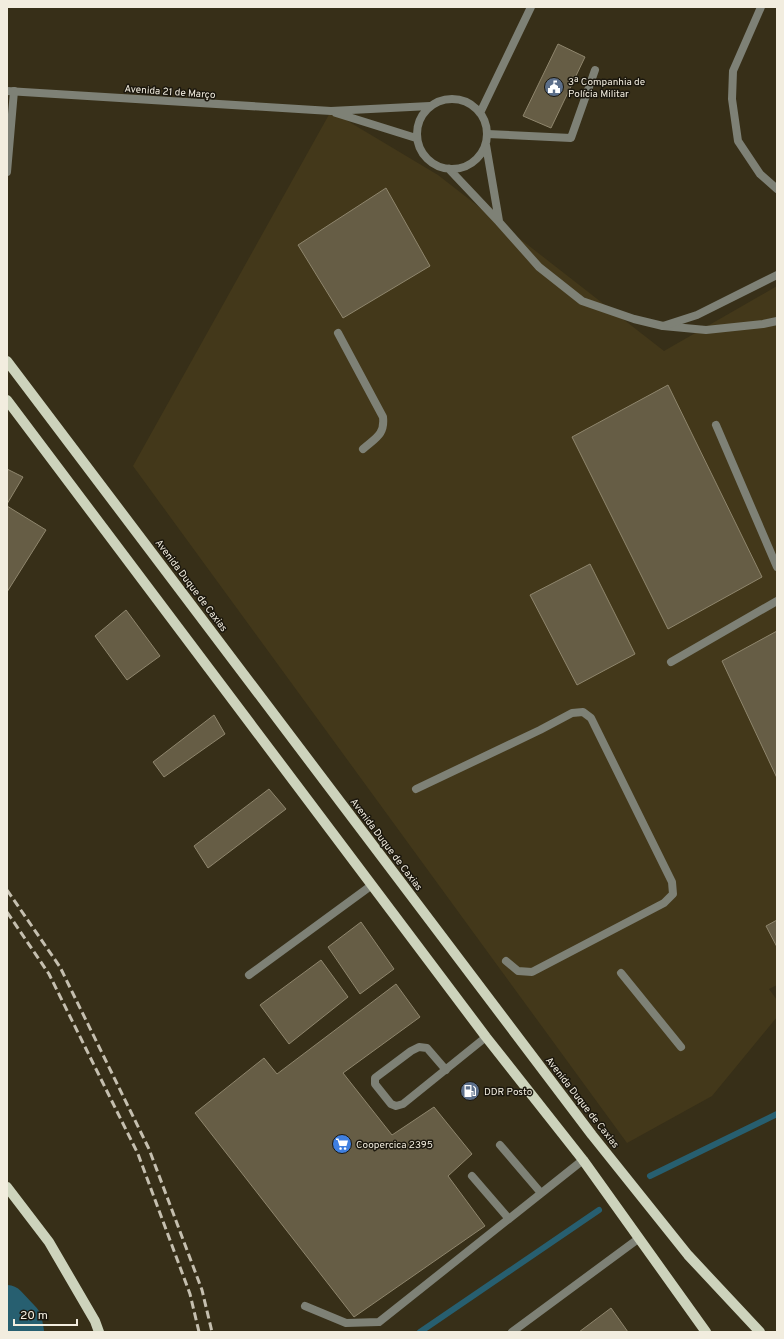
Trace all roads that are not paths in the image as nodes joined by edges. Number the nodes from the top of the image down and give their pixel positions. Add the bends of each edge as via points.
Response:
1 (531, 7) edge
2 (761, 7) edge
3 (595, 70) dead end
4 (11, 91) edge
5 (430, 106) junction
6 (331, 111) junction
7 (480, 113) junction
8 (487, 134) junction
9 (416, 138) junction
10 (486, 145) junction
11 (449, 169) junction
12 (7, 172) edge
13 (777, 189) edge
14 (499, 222) junction
15 (777, 275) edge
16 (777, 321) edge
17 (663, 326) junction
18 (338, 333) dead end
19 (7, 360) edge
20 (7, 400) edge
21 (716, 425) dead end
22 (363, 449) dead end
23 (777, 567) edge
24 (777, 601) edge
25 (671, 662) dead end
26 (416, 789) dead end
27 (372, 885) junction
28 (506, 961) dead end
29 (621, 973) dead end
30 (249, 974) dead end
31 (486, 1037) junction
32 (682, 1047) dead end
33 (446, 1070) junction
34 (500, 1146) dead end
35 (583, 1160) junction
36 (472, 1176) dead end
37 (7, 1186) edge
38 (541, 1193) junction
39 (509, 1219) junction
40 (638, 1239) junction
41 (305, 1306) dead end
42 (99, 1332) edge
43 (512, 1332) edge
44 (706, 1332) edge
45 (760, 1332) edge

1 - 7 street
2 - 13 street via 733,71 732,99 738,140 760,174
3 - 8 street via 571,138
4 - 6 street, Avenida 21 de Março
4 - 12 street
5 - 6 street, Avenida 21 de Março
5 - 7 street via 440,101 462,100
5 - 9 street via 417,126
6 - 9 street, Avenida 21 de Março
7 - 8 street
8 - 10 street
9 - 11 street via 427,160 437,167
10 - 11 street via 472,164
10 - 14 street
11 - 14 street
14 - 17 street via 539,267 582,301
15 - 17 street via 697,315
16 - 17 street via 706,330
18 - 22 street via 383,417 384,427 381,434
19 - 45 main road, Avenida Duque de Caxias via 592,1135 688,1255
20 - 27 main road
21 - 23 street
24 - 25 street
26 - 28 street via 572,713 583,712 591,718 672,882 673,894 664,903 532,972 518,971
27 - 30 street
27 - 31 main road
29 - 32 street
31 - 33 street
31 - 35 main road
33 - 33 street via 403,1104 396,1106 391,1104 375,1084 375,1078 381,1072 419,1047 426,1048
34 - 38 street
35 - 38 street
35 - 40 main road
36 - 39 street
37 - 42 main road via 49,1242
38 - 39 street
39 - 41 street via 378,1322 346,1323
40 - 43 street
40 - 44 main road

